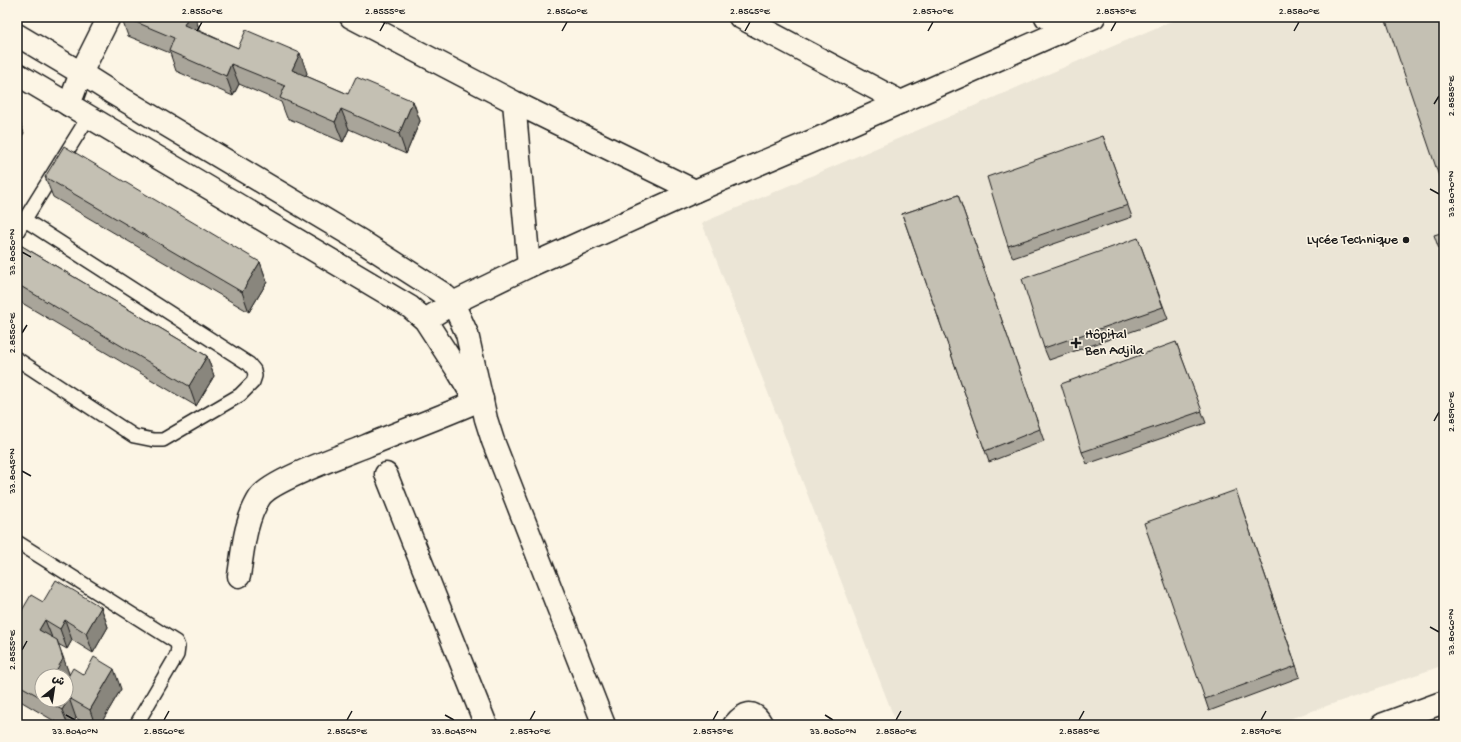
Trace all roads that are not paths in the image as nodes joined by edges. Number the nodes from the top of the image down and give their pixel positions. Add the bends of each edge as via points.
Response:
1 (109, 17) edge
2 (351, 17) edge
3 (740, 17) edge
4 (1046, 17) edge
5 (1094, 17) edge
6 (1069, 27) junction
7 (17, 35) edge
8 (82, 73) junction
9 (17, 74) edge
10 (514, 102) junction
11 (901, 102) junction
12 (69, 104) junction
13 (89, 116) junction
14 (695, 191) junction
15 (25, 220) junction
16 (17, 232) edge
17 (529, 266) junction
18 (453, 303) junction
19 (425, 320) junction
20 (17, 359) edge
21 (481, 406) junction
22 (386, 474) dead end
23 (17, 542) edge
24 (239, 576) dead end
25 (1444, 702) edge
26 (136, 725) edge
27 (486, 725) edge
28 (604, 725) edge
29 (734, 725) edge
30 (762, 725) edge
31 (1381, 725) edge

1 - 8 street
2 - 10 street
3 - 11 street
4 - 6 street
5 - 6 street
6 - 11 street
7 - 8 street
8 - 12 street
8 - 18 street via 368,246 436,289
9 - 12 street
10 - 14 street
10 - 17 street
11 - 14 street
12 - 13 street
13 - 15 lane
13 - 19 street via 397,298
14 - 17 street
15 - 16 lane
15 - 20 lane via 249,364 255,376 253,382 240,395 163,440 154,440 134,436
17 - 18 street
18 - 19 street
18 - 21 street via 467,334
19 - 21 street
21 - 24 street via 304,470 266,490 255,506 246,531
21 - 28 street
22 - 27 street
23 - 26 lane via 176,642 178,655
25 - 31 street
29 - 30 street via 747,714 756,717

